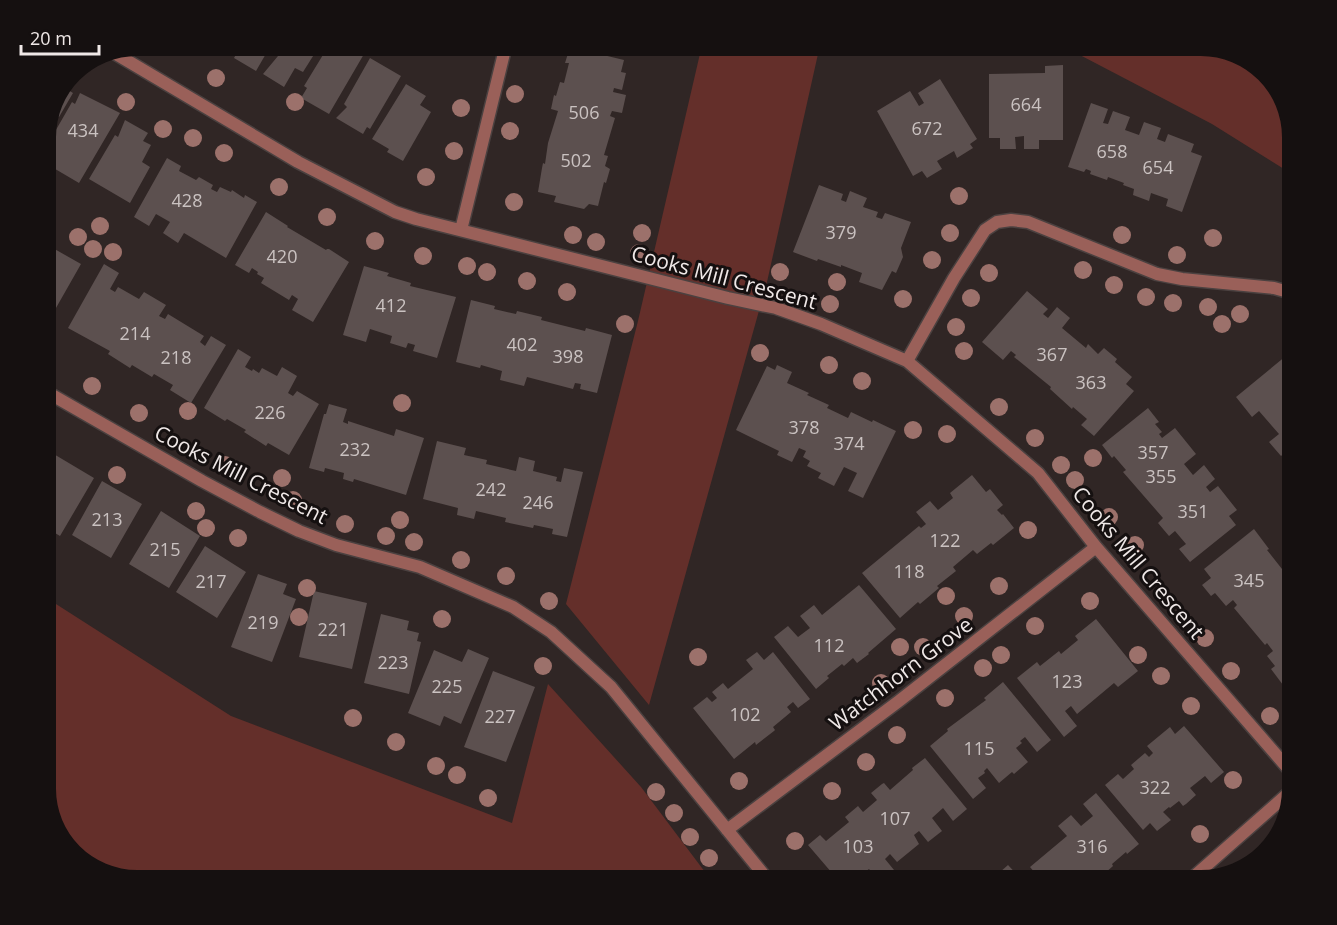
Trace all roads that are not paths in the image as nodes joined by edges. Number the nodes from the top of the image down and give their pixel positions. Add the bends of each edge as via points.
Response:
1 (503, 56) edge
2 (121, 57) edge
3 (460, 230) junction
4 (1282, 290) edge
5 (907, 361) junction
6 (56, 397) edge
7 (1096, 547) junction
8 (1282, 761) edge
9 (1281, 800) edge
10 (727, 830) junction
11 (760, 870) edge
12 (1201, 870) edge

1 - 3 street
2 - 3 street, Cooks Mill Crescent via 298,162 395,212
3 - 5 street, Cooks Mill Crescent via 776,309 822,324
4 - 5 street via 1157,274 1028,222 998,222 985,230
5 - 7 street, Cooks Mill Crescent via 1038,473
6 - 10 street, Cooks Mill Crescent via 299,531 420,567 513,607 551,632 611,687
7 - 8 street, Cooks Mill Crescent
7 - 10 street, Watchhorn Grove
9 - 12 street
10 - 11 street, Cooks Mill Crescent

